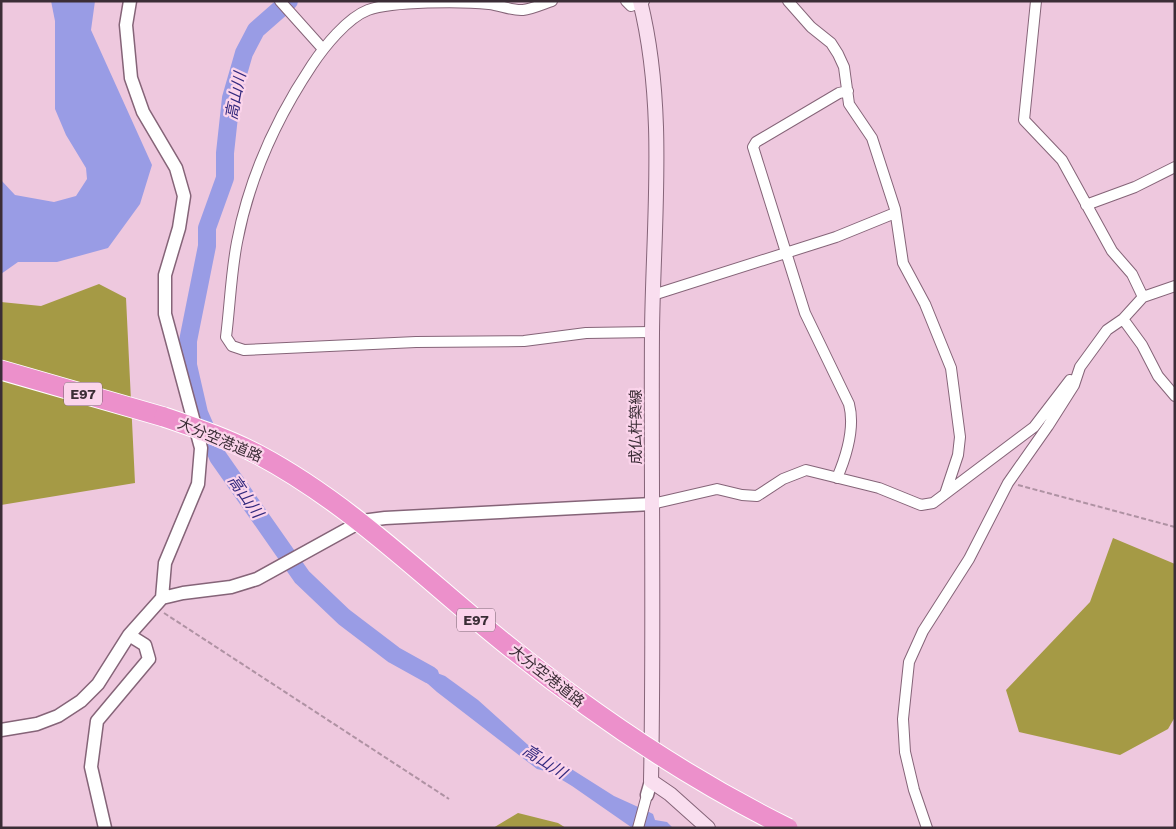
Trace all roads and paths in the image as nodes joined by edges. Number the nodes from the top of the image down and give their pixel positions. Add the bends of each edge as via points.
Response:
1 (130, 1) edge
2 (280, 1) edge
3 (552, 1) edge
4 (626, 1) edge
5 (788, 1) edge
6 (1036, 1) edge
7 (641, 2) edge
8 (323, 49) junction
9 (848, 91) junction
10 (1175, 167) edge
11 (1086, 205) junction
12 (895, 213) junction
13 (786, 254) junction
14 (1175, 286) edge
15 (653, 295) junction
16 (1143, 297) junction
17 (1123, 319) junction
18 (652, 332) junction
19 (1080, 367) junction
20 (1, 370) edge
21 (1, 380) edge
22 (1175, 396) edge
23 (164, 417) junction
24 (836, 478) junction
25 (1008, 483) junction
26 (944, 494) junction
27 (652, 504) junction
28 (1175, 526) edge
29 (162, 598) junction
30 (148, 612) junction
31 (129, 635) junction
32 (1, 730) edge
33 (651, 781) junction
34 (647, 795) joint
35 (449, 798) dead end
36 (105, 828) edge
37 (638, 828) edge
38 (708, 828) edge
39 (788, 828) edge
40 (927, 828) edge

1 - 29 street via 126,25 130,78 143,112 176,168 184,196 179,228 164,275 165,314 202,448 198,484 165,562
2 - 8 street
3 - 8 street via 522,10 488,3 434,3 367,10
4 - 7 street via 631,6
5 - 9 street via 811,27 831,43 844,67
6 - 11 street via 1024,120 1062,160
7 - 15 main road, 成仏杵築線 via 650,50 656,151
8 - 18 street via 292,95 273,131 245,206 226,337 232,346 244,350 524,341 586,333
9 - 12 street via 849,104 872,138
9 - 13 street via 756,142 753,147
10 - 11 street via 1135,187
11 - 16 street via 1112,251 1132,274
12 - 13 street via 836,238
12 - 26 street via 902,263 925,304 952,368 960,437 958,455
13 - 15 street
13 - 24 street via 805,313 852,416 843,464
14 - 16 street
15 - 18 main road, 成仏杵築線
16 - 17 street
17 - 19 street via 1108,330
17 - 22 street via 1142,345 1158,376
18 - 27 main road, 成仏杵築線
19 - 25 street via 1074,385
19 - 26 street via 1034,427
20 - 23 highway, 大分空港道路 / E97
21 - 23 highway, 大分空港道路 / E97
23 - 39 highway, 大分空港道路 / E97, bridge via 215,434 296,477 372,531 506,644 606,721 697,779
24 - 26 street via 879,488 921,505 933,503
24 - 27 street via 806,470 783,478 757,496 717,489
25 - 28 path
25 - 40 street via 968,559 922,631 909,662 903,719 906,752
27 - 29 street via 362,521 257,579 231,587
27 - 33 main road, 成仏杵築線
29 - 30 street
30 - 31 street
30 - 35 path via 165,614
31 - 32 street via 98,684 81,701 38,724
31 - 36 street via 145,645 149,659 97,722 91,767
33 - 34 street
33 - 38 main road
34 - 37 street

